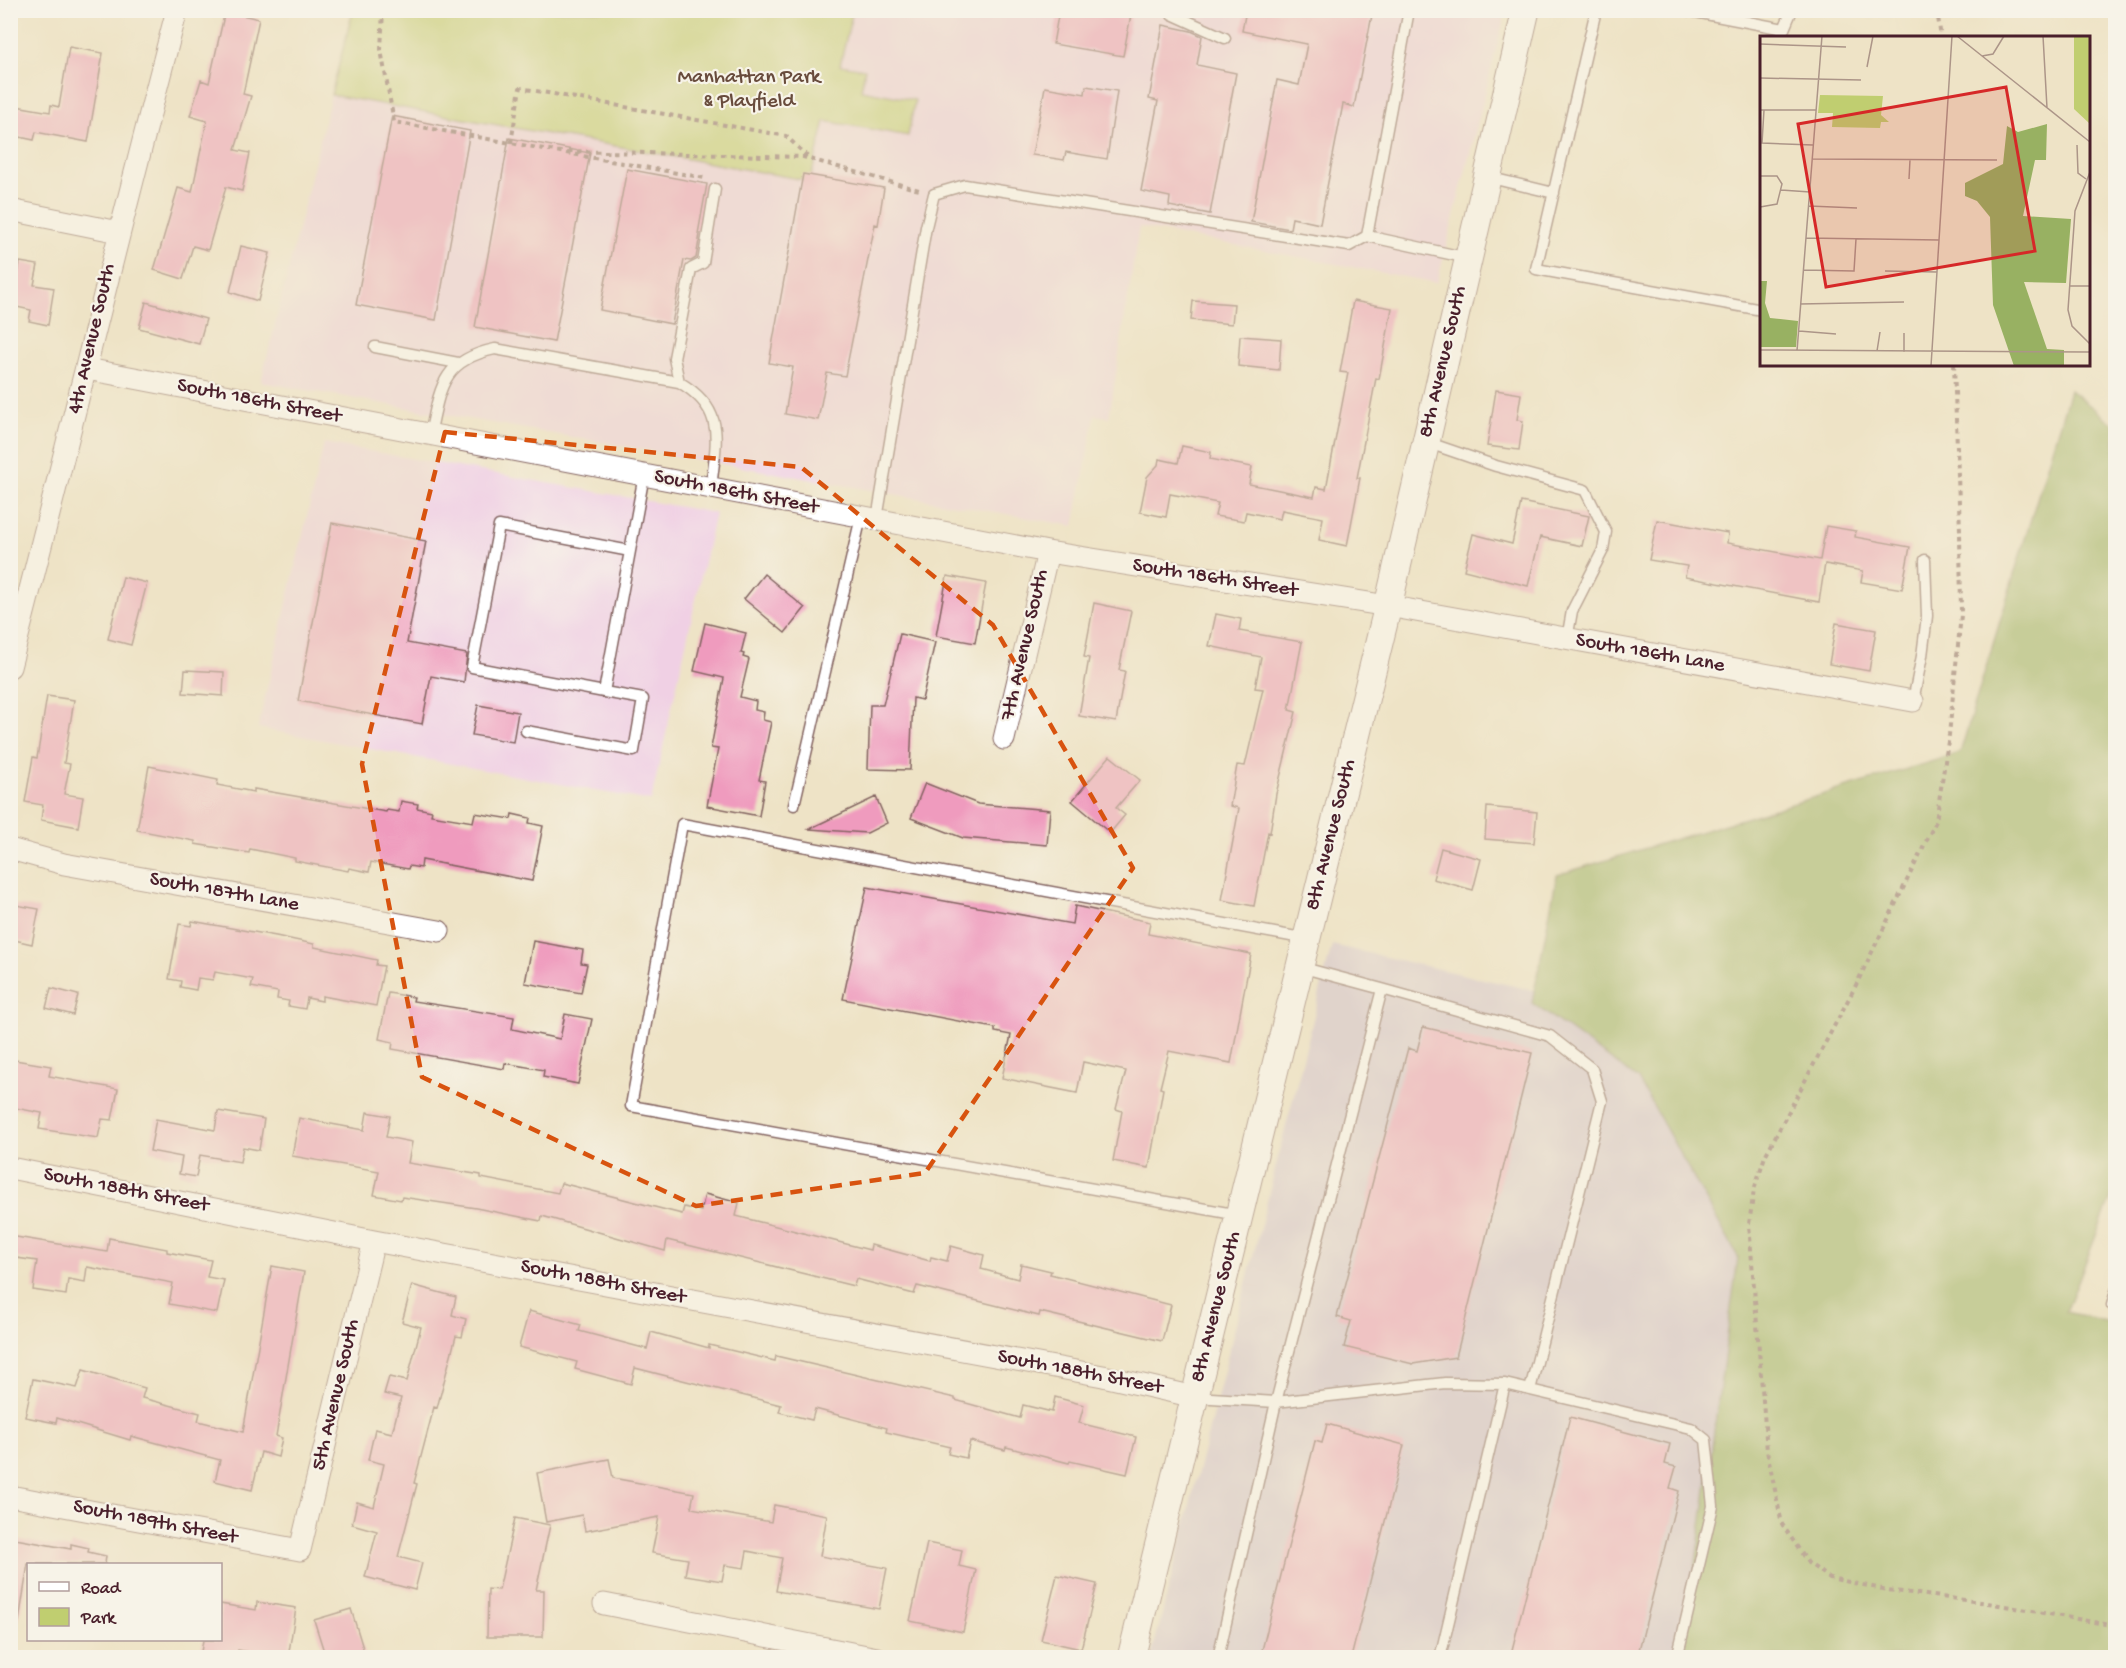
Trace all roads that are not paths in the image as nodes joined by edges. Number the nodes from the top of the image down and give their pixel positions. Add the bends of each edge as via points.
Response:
1 (177, 10) edge
2 (1172, 10) edge
3 (1409, 10) edge
4 (1526, 10) edge
5 (1596, 10) edge
6 (1685, 10) edge
7 (1792, 10) edge
8 (1225, 38) dead end
9 (1487, 177) junction
10 (715, 189) road end
11 (1554, 193) junction
12 (10, 210) edge
13 (118, 232) junction
14 (1367, 236) junction
15 (1468, 258) junction
16 (1760, 310) edge
17 (375, 347) dead end
18 (458, 363) junction
19 (87, 369) junction
20 (679, 382) junction
21 (430, 435) junction
22 (1426, 442) junction
23 (644, 475) junction
24 (711, 488) junction
25 (869, 518) junction
26 (630, 551) junction
27 (1048, 552) junction
28 (1925, 560) dead end
29 (1388, 606) junction
30 (1567, 639) junction
31 (10, 667) edge
32 (604, 692) junction
33 (1913, 701) joint
34 (526, 731) dead end
35 (1004, 739) dead end
36 (794, 805) dead end
37 (10, 849) edge
38 (439, 932) dead end
39 (1306, 939) junction
40 (1300, 967) junction
41 (1382, 989) junction
42 (10, 1168) edge
43 (1239, 1215) junction
44 (374, 1241) junction
45 (2115, 1291) edge
46 (2112, 1305) dead end
47 (1505, 1384) junction
48 (1530, 1390) junction
49 (1195, 1397) junction
50 (1276, 1402) junction
51 (10, 1496) edge
52 (300, 1550) joint
53 (604, 1604) dead end
54 (878, 1658) edge
55 (1131, 1658) edge
56 (1218, 1658) edge
57 (1440, 1658) edge
58 (1677, 1658) edge

1 - 13 street, 4th Avenue South
2 - 8 lane via 1172,15
3 - 14 lane
4 - 9 street, 8th Avenue South
5 - 11 lane
6 - 7 lane via 1784,29
9 - 11 lane
9 - 15 street, 8th Avenue South
10 - 20 lane via 703,263 691,269 674,358
11 - 16 lane via 1536,269
12 - 13 street
13 - 19 street, 4th Avenue South
14 - 15 lane
14 - 25 lane via 1349,246 965,185 934,194
15 - 22 street, 8th Avenue South
17 - 18 lane
18 - 20 lane via 475,353 495,349
18 - 21 lane via 438,396
19 - 21 street, South 186th Street
19 - 31 street, 4th Avenue South
20 - 24 lane via 696,391 715,424
21 - 23 street, South 186th Street
22 - 29 street, 8th Avenue South
22 - 30 lane via 1584,490 1606,532 1603,550 1572,611
23 - 24 street, South 186th Street
23 - 26 lane
24 - 25 street, South 186th Street
25 - 27 street, South 186th Street
25 - 36 lane
26 - 32 lane
26 - 32 lane via 500,526 472,667
27 - 29 street, South 186th Street
27 - 35 street, 7th Avenue South
28 - 33 lane via 1927,616
29 - 30 street, South 186th Lane
29 - 39 street, 8th Avenue South
30 - 33 street, South 186th Lane
32 - 34 lane via 643,699 634,751
37 - 38 street, South 187th Lane via 74,866
39 - 40 street, 8th Avenue South
39 - 43 lane via 681,824 631,1106
40 - 41 lane
40 - 43 street, 8th Avenue South
41 - 48 lane via 1550,1036 1592,1069 1602,1101
41 - 50 lane
42 - 44 street, South 188th Street
43 - 49 street, 8th Avenue South
44 - 49 street, South 188th Street via 1103,1376
44 - 52 street, 5th Avenue South
45 - 46 lane
47 - 48 lane
47 - 50 lane via 1444,1383
47 - 57 lane
48 - 58 lane via 1691,1428 1706,1440 1713,1506
49 - 50 lane
49 - 55 street, 8th Avenue South
50 - 56 lane
51 - 52 street, South 189th Street
53 - 54 street

